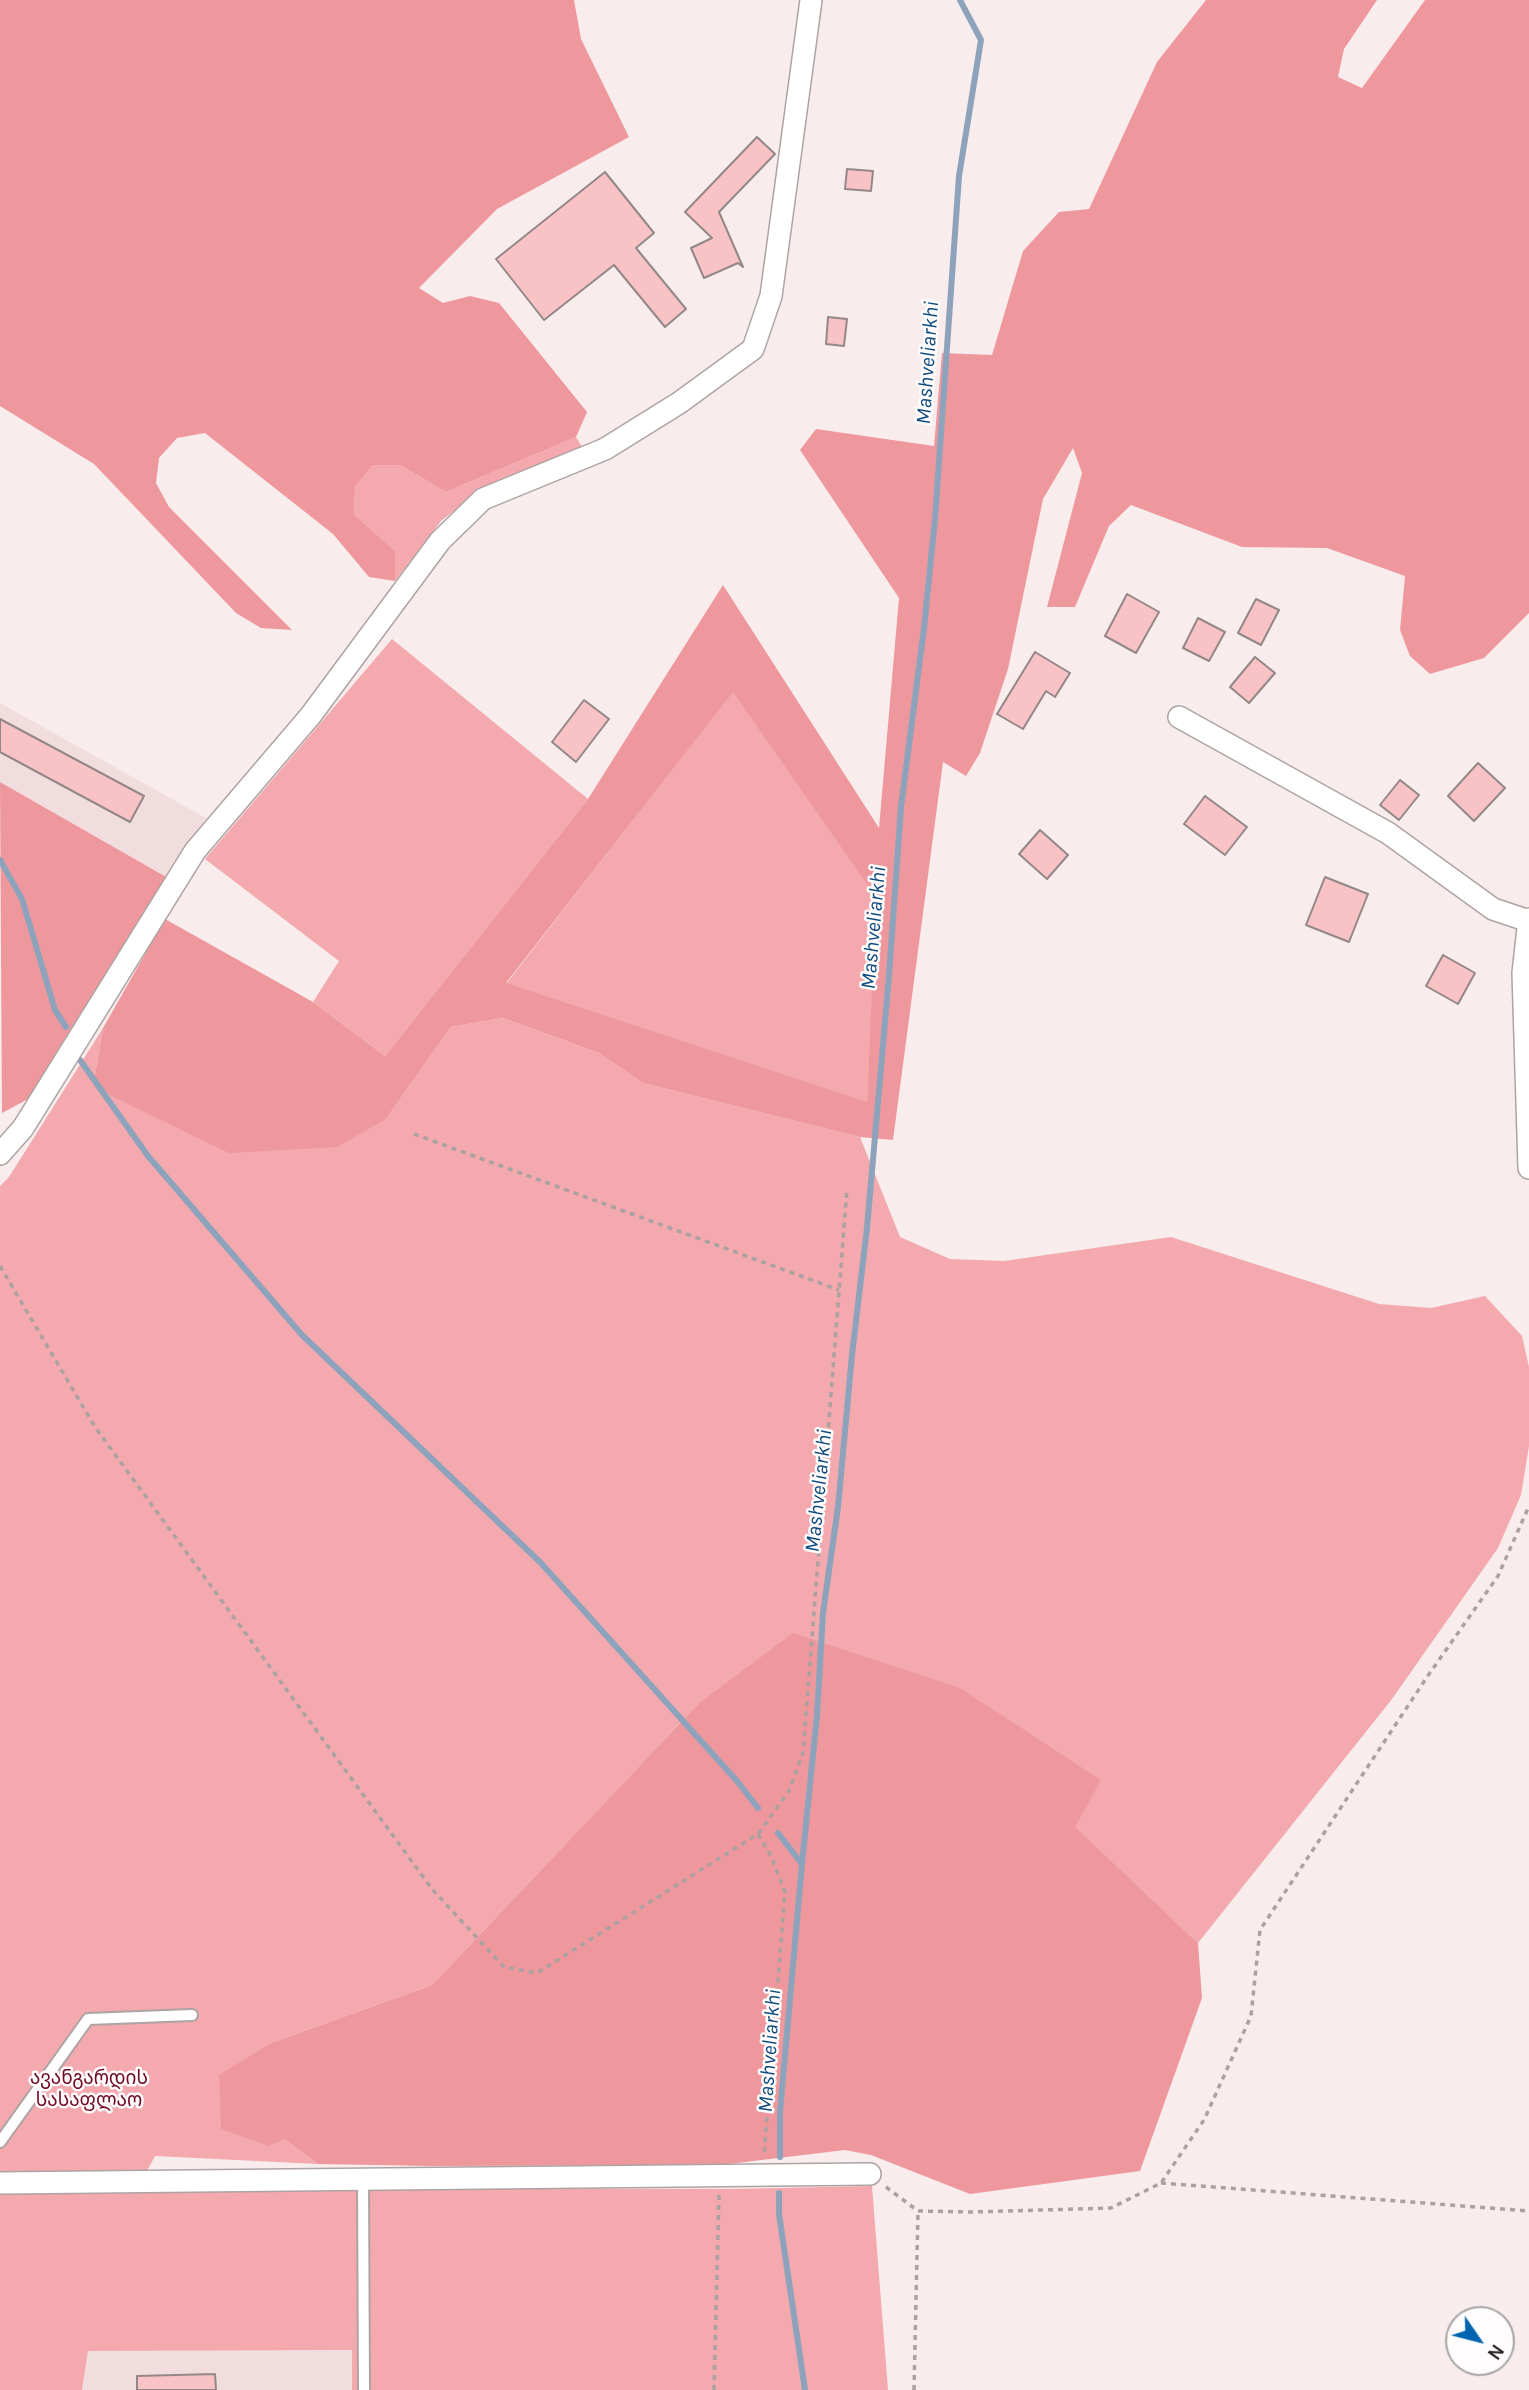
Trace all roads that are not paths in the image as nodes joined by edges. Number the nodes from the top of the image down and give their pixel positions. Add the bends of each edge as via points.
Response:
1 (811, 0) edge
2 (1179, 717) dead end
3 (1529, 920) edge
4 (0, 1154) edge
5 (1529, 1168) edge
6 (192, 2015) dead end
7 (0, 2142) edge
8 (870, 2174) road end
9 (363, 2180) junction
10 (0, 2183) edge
11 (364, 2390) edge

1 - 4 street via 771,296 753,349 605,449 483,499 440,541 311,715 195,851 23,1128
2 - 3 street via 1388,833 1493,909
3 - 5 street via 1523,973
6 - 7 lane via 88,2019
8 - 9 street
9 - 10 street
9 - 11 lane

